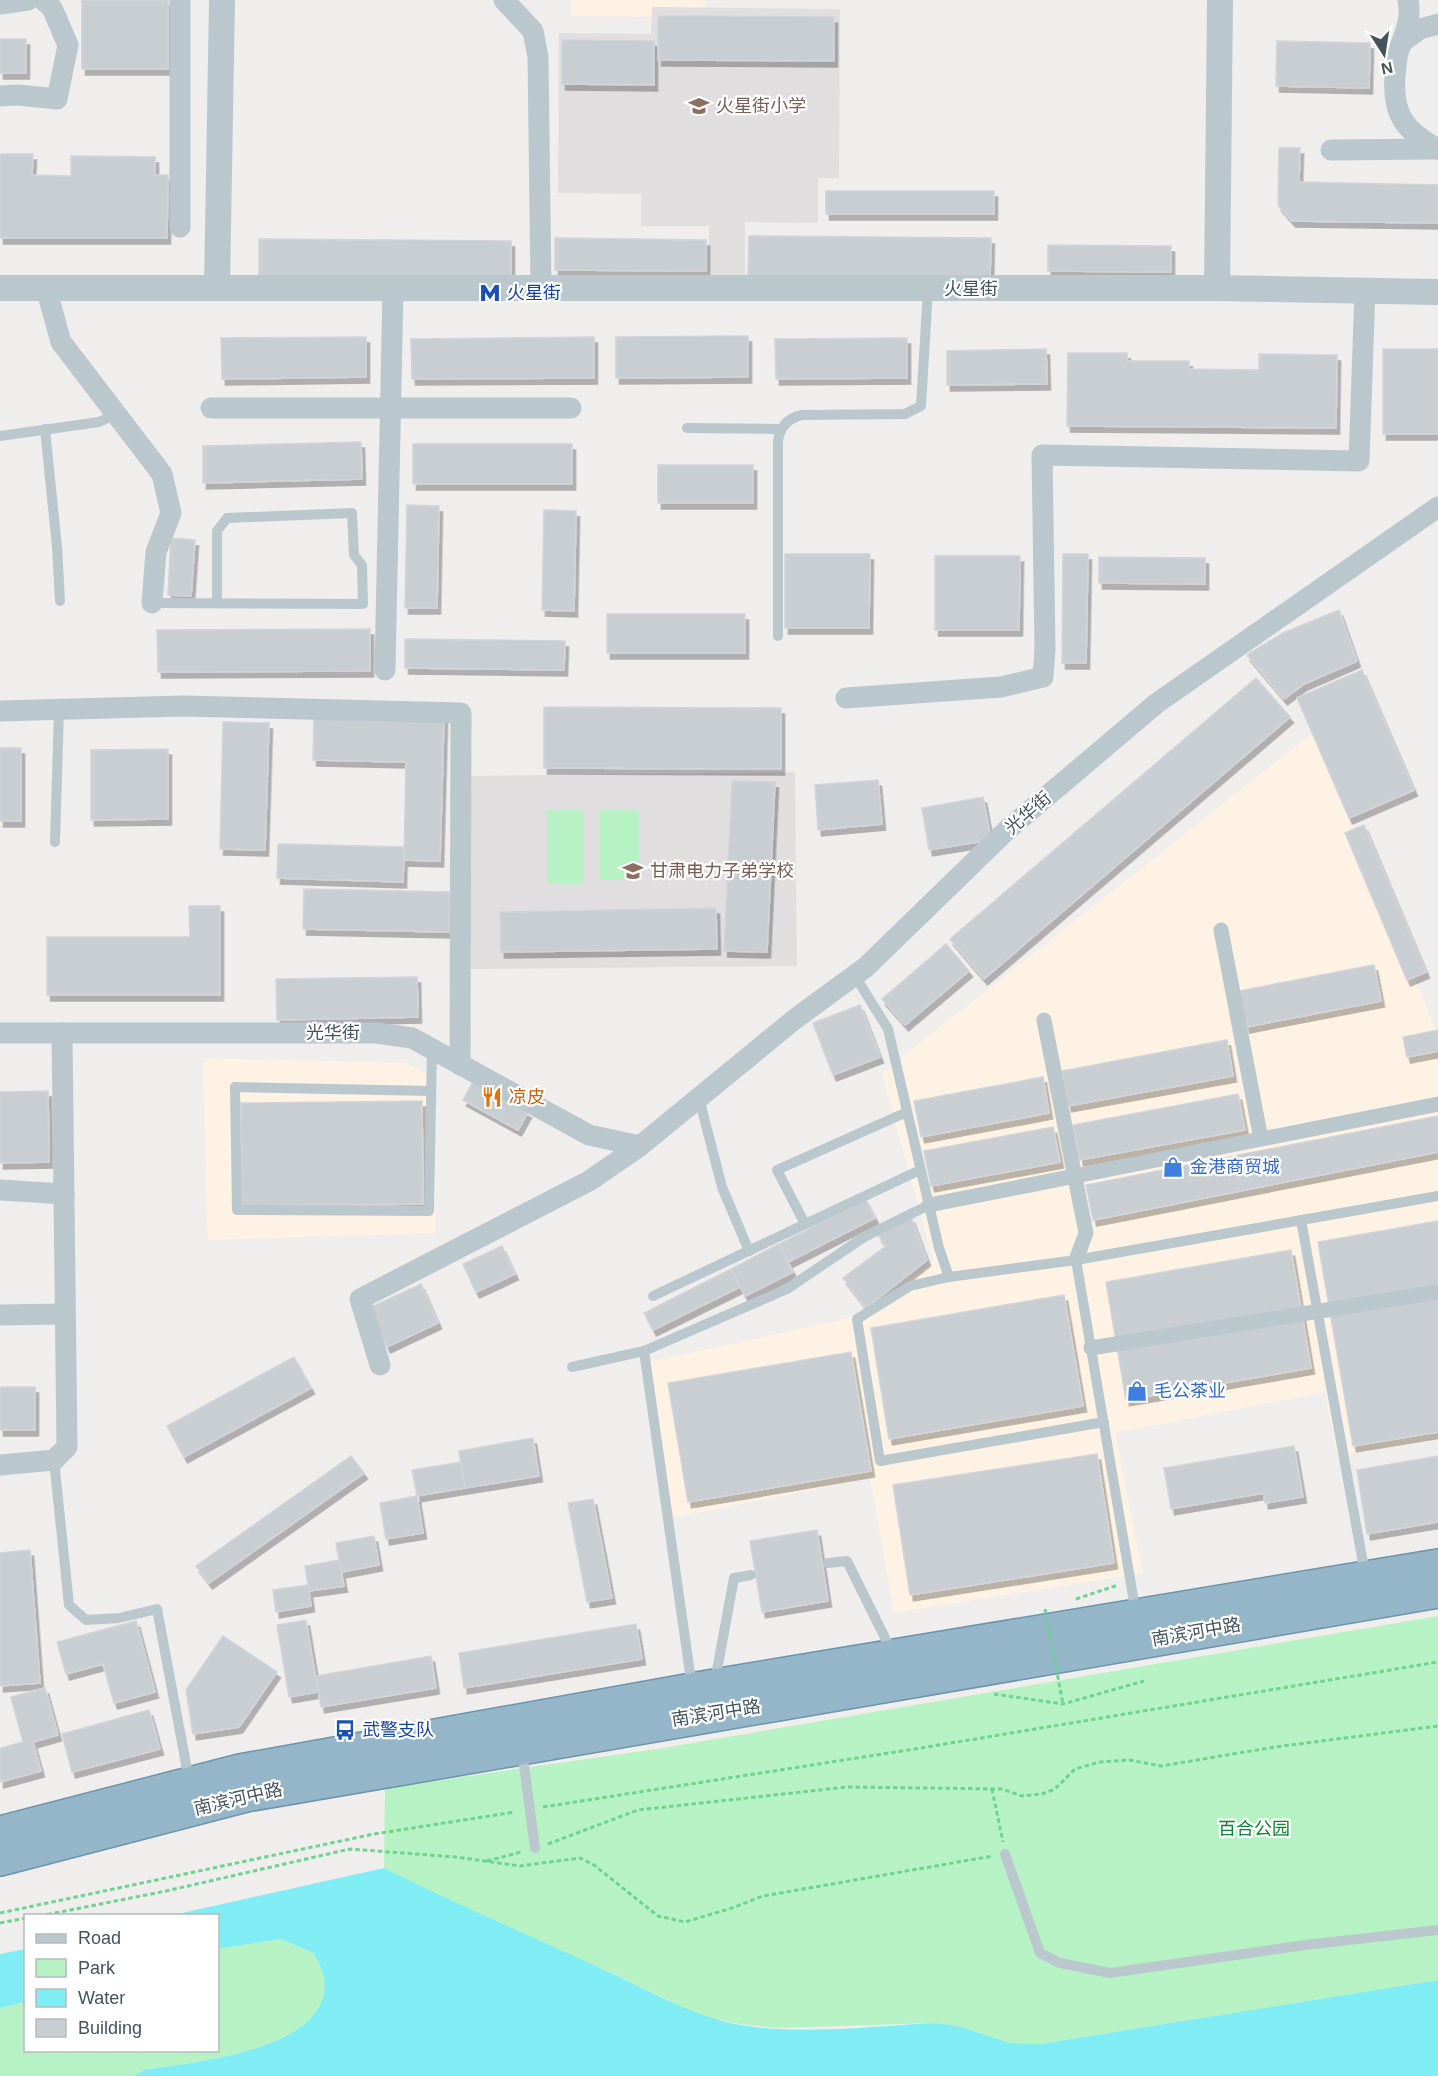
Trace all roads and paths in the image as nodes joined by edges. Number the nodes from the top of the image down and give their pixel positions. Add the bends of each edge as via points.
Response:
1 (28, 0) edge
2 (43, 0) edge
3 (180, 0) edge
4 (222, 0) edge
5 (504, 0) edge
6 (1220, 0) edge
7 (1408, 0) edge
8 (0, 4) edge
9 (1438, 24) edge
10 (1402, 42) junction
11 (0, 96) edge
12 (1438, 149) edge
13 (1331, 150) dead end
14 (180, 226) dead end
15 (0, 288) edge
16 (46, 288) junction
17 (218, 288) junction
18 (1217, 288) junction
19 (393, 289) junction
20 (928, 289) junction
21 (1365, 289) junction
22 (541, 290) junction
23 (1438, 292) edge
24 (211, 408) dead end
25 (390, 408) junction
26 (571, 408) dead end
27 (116, 414) junction
28 (45, 429) junction
29 (687, 429) dead end
30 (781, 429) junction
31 (0, 435) edge
32 (1438, 507) edge
33 (60, 601) dead end
34 (152, 603) joint
35 (217, 603) junction
36 (778, 636) dead end
37 (385, 670) dead end
38 (846, 698) dead end
39 (59, 710) junction
40 (0, 711) edge
41 (55, 842) dead end
42 (1221, 930) dead end
43 (855, 976) junction
44 (1044, 1020) dead end
45 (0, 1033) edge
46 (63, 1033) junction
47 (432, 1049) junction
48 (460, 1065) junction
49 (431, 1092) junction
50 (699, 1098) junction
51 (1438, 1104) edge
52 (907, 1112) junction
53 (1261, 1139) junction
54 (640, 1146) junction
55 (920, 1170) junction
56 (1075, 1176) junction
57 (0, 1190) edge
58 (64, 1194) junction
59 (1438, 1196) edge
60 (929, 1205) junction
61 (1301, 1220) junction
62 (805, 1224) junction
63 (749, 1251) junction
64 (1076, 1260) junction
65 (949, 1277) junction
66 (1438, 1292) edge
67 (653, 1296) dead end
68 (1317, 1311) junction
69 (66, 1314) junction
70 (0, 1315) edge
71 (1091, 1348) junction
72 (644, 1351) junction
73 (380, 1365) dead end
74 (572, 1367) dead end
75 (1104, 1422) junction
76 (54, 1460) junction
77 (0, 1465) edge
78 (828, 1563) dead end
79 (1438, 1566) edge
80 (751, 1575) dead end
81 (1366, 1578) junction
82 (1130, 1581) junction
83 (1438, 1591) edge
84 (1066, 1602) dead end
85 (1056, 1606) dead end
86 (1137, 1617) junction
87 (895, 1658) junction
88 (1438, 1662) edge
89 (1144, 1681) dead end
90 (992, 1694) dead end
91 (710, 1698) junction
92 (1063, 1704) junction
93 (1438, 1726) edge
94 (522, 1747) junction
95 (190, 1783) junction
96 (993, 1789) junction
97 (531, 1809) junction
98 (0, 1833) edge
99 (535, 1848) junction
100 (1005, 1854) junction
101 (0, 1859) edge
102 (485, 1862) junction
103 (0, 1913) edge
104 (50, 1914) edge
105 (24, 1918) edge
106 (0, 1923) edge
107 (1438, 1930) edge

1 - 8 street
2 - 11 street via 52,8 68,45 57,99
3 - 14 street
4 - 17 street
5 - 22 street via 533,31 538,57
6 - 18 street
7 - 10 street via 1411,14
9 - 10 street via 1420,29
10 - 12 street via 1397,56 1395,103 1400,118 1409,130
12 - 13 street
15 - 16 street, 火星街
16 - 17 street, 火星街
16 - 27 street via 61,342
17 - 19 street, 火星街
18 - 20 street, 火星街
18 - 21 street, 火星街
19 - 22 street, 火星街
19 - 25 street
20 - 22 street, 火星街
20 - 30 lane via 921,406 905,414 802,415
21 - 23 street, 火星街
21 - 38 street via 1359,461 1042,455 1043,677 1001,687
24 - 25 street
25 - 26 street
25 - 37 street
27 - 28 lane via 99,422
27 - 34 street via 162,474 171,513 156,552
28 - 31 lane
28 - 33 lane
29 - 30 lane
30 - 36 lane
32 - 43 street, 光华街 via 1157,703 1006,830
34 - 35 lane
35 - 35 lane via 363,604 362,565 354,555 352,513 227,518 217,531
39 - 40 street
39 - 41 lane
39 - 48 street via 182,706 461,713
42 - 53 street
43 - 50 street, 光华街 via 795,1019
43 - 52 lane via 888,1029
44 - 56 street
45 - 46 street, 光华街
46 - 47 street, 光华街 via 376,1033 412,1038
46 - 58 street
47 - 48 street, 光华街
47 - 49 lane
48 - 54 street, 光华街 via 589,1135
49 - 49 lane via 429,1211 237,1210 235,1087
50 - 54 street, 光华街
50 - 63 lane via 722,1187
51 - 53 street
52 - 55 lane
52 - 62 lane via 777,1170
53 - 56 street
54 - 73 street, 光华街 via 589,1181 360,1299
55 - 60 lane
55 - 62 lane
56 - 60 street
56 - 64 street via 1086,1233
57 - 58 street
58 - 69 street
59 - 61 lane
60 - 65 lane
60 - 72 lane via 864,1237 787,1289
61 - 64 lane
61 - 68 lane
62 - 63 lane
63 - 67 lane
64 - 65 lane
64 - 71 lane
65 - 75 lane via 910,1286 857,1319 880,1461
66 - 68 street
68 - 71 street
68 - 81 lane
69 - 70 street
69 - 76 street via 67,1447
71 - 75 lane
72 - 74 lane
72 - 91 lane
75 - 82 lane
76 - 77 street
76 - 95 lane via 69,1605 86,1620 119,1618 157,1609
78 - 87 lane via 847,1561
79 - 81 highway, 南滨河中路
80 - 91 lane via 734,1578
81 - 86 highway, 南滨河中路
82 - 84 path
82 - 86 lane
83 - 91 highway, 南滨河中路
85 - 92 path, bridge via 1045,1609
86 - 87 highway, 南滨河中路
87 - 91 highway, 南滨河中路
88 - 97 path
89 - 92 path
90 - 92 path
91 - 94 highway, 南滨河中路
91 - 95 highway, 南滨河中路 via 240,1770
93 - 96 path via 1161,1766 1129,1760 1100,1762 1075,1769 1055,1789 1042,1794 1022,1796
94 - 97 lane
94 - 101 highway, 南滨河中路 via 246,1795
95 - 98 highway, 南滨河中路
96 - 99 path via 847,1787 638,1810
96 - 100 path
97 - 99 lane
97 - 103 path via 374,1834
99 - 102 path
100 - 102 path via 763,1896 685,1922 658,1916 580,1858 520,1866
100 - 107 lane via 1040,1953 1060,1963 1110,1973
102 - 104 path via 350,1850
105 - 106 path

